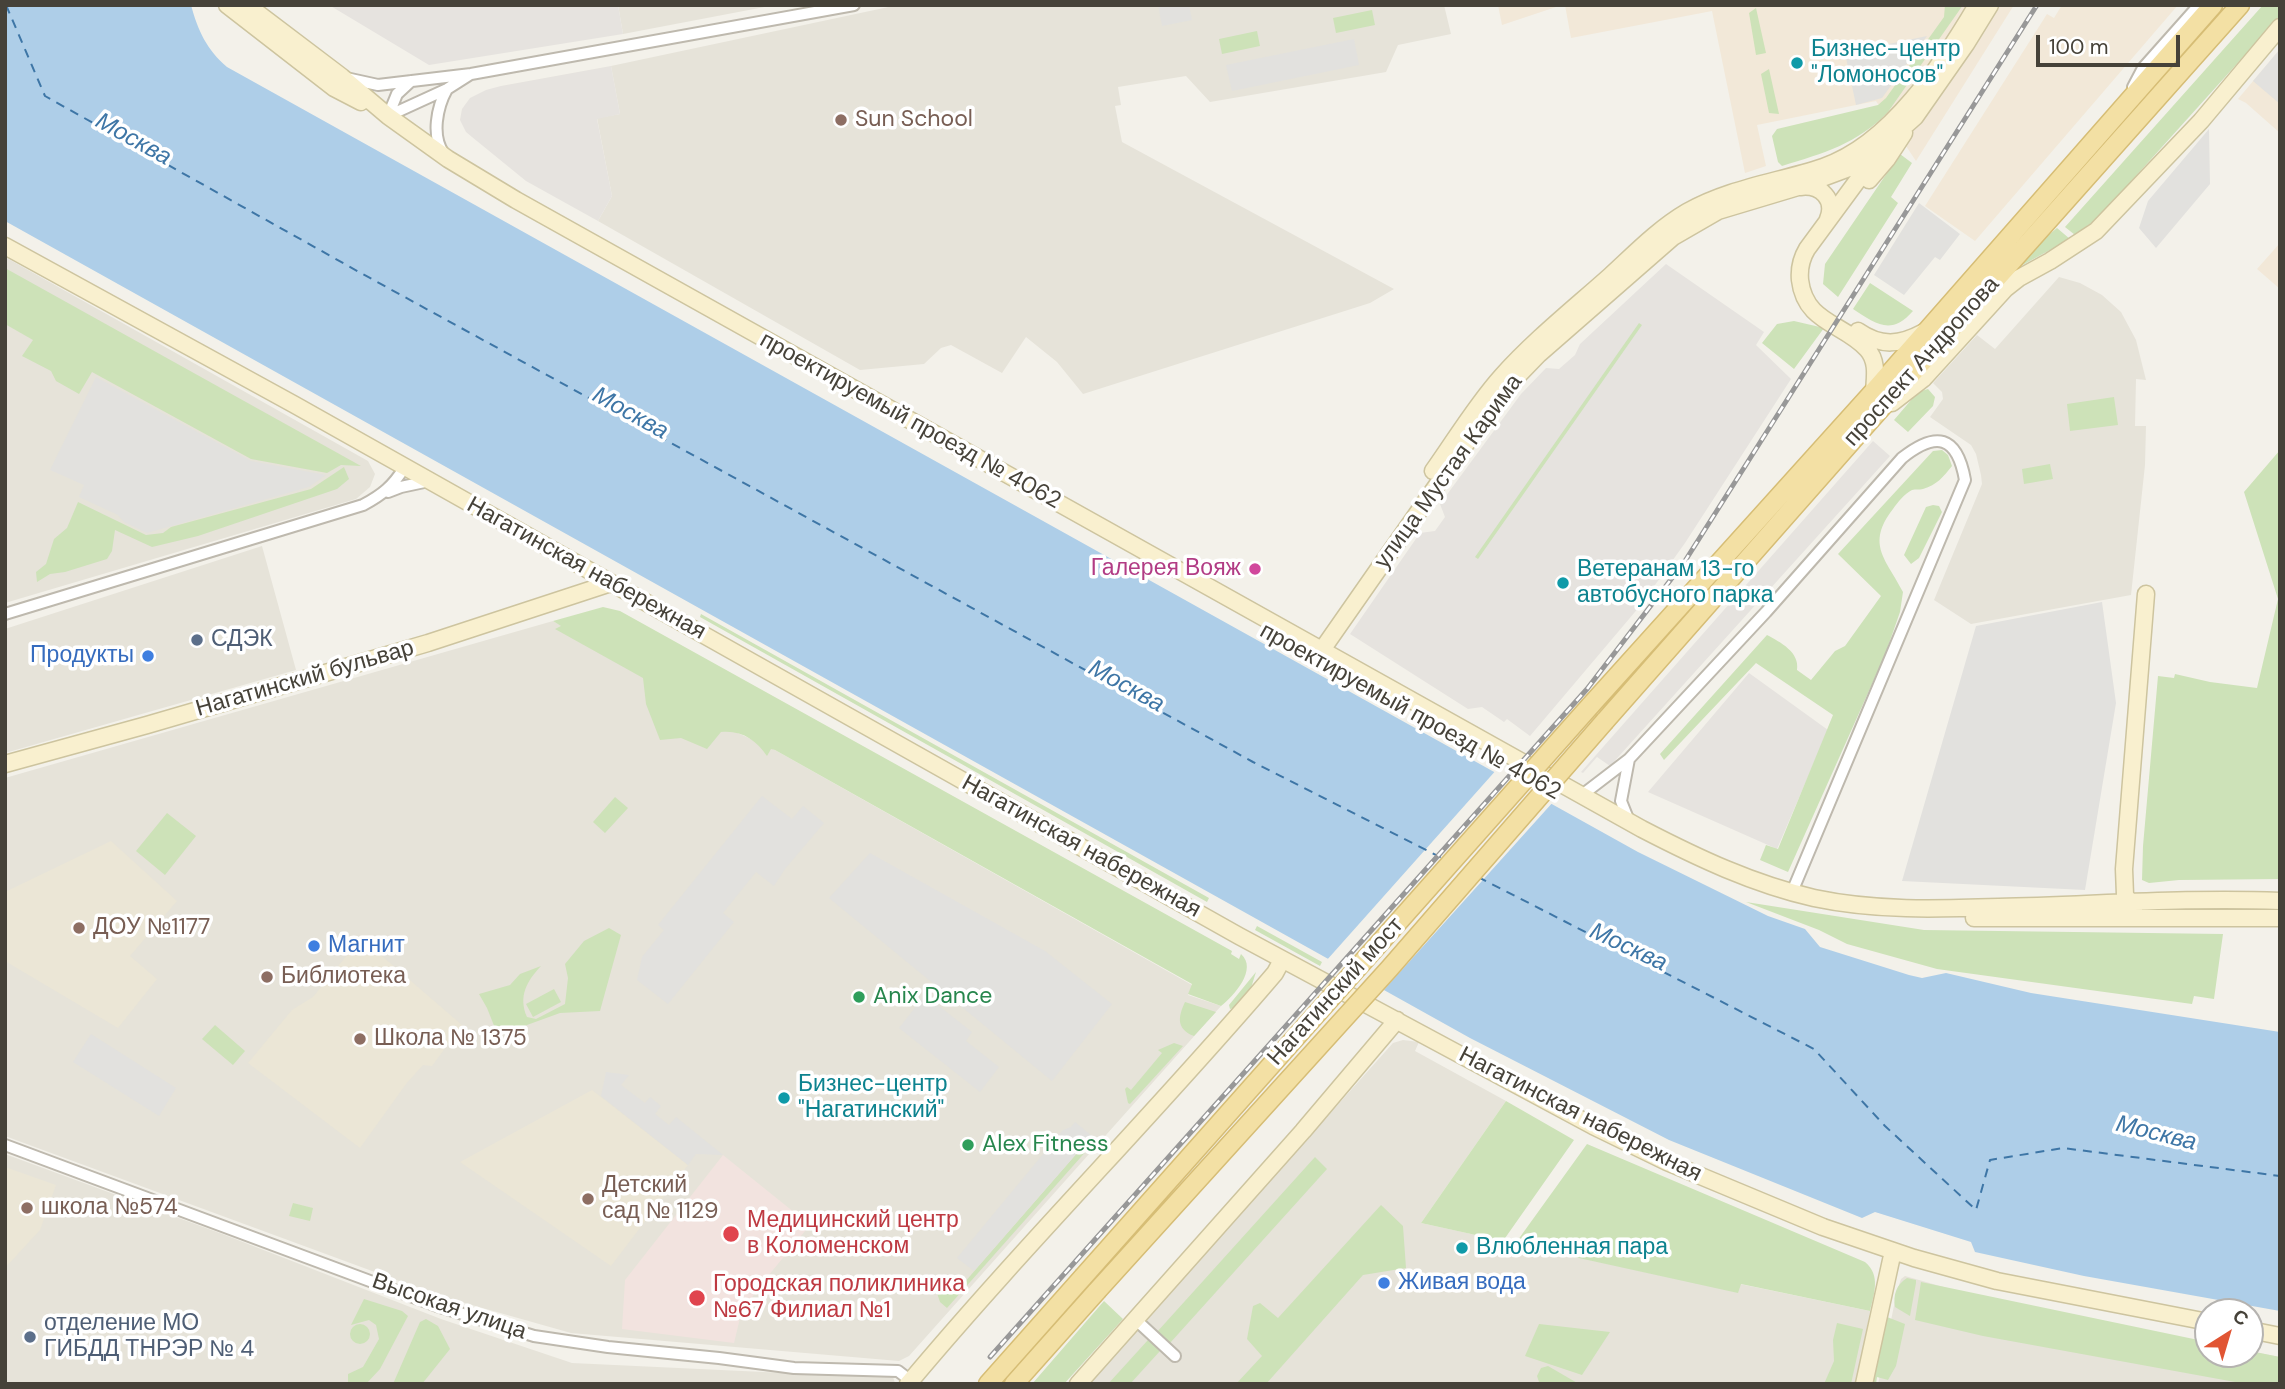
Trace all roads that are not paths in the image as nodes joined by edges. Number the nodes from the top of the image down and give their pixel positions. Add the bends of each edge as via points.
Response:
1 (227, 5) edge
2 (247, 5) edge
3 (853, 5) edge
4 (1977, 5) edge
5 (1990, 5) edge
6 (2199, 5) edge
7 (2213, 5) edge
8 (2240, 5) edge
9 (2280, 27) edge
10 (294, 49) junction
11 (471, 74) junction
12 (342, 77) junction
13 (411, 81) junction
14 (447, 89) junction
15 (2127, 101) junction
16 (1913, 108) junction
17 (388, 117) junction
18 (448, 159) junction
19 (1838, 161) junction
20 (1859, 175) junction
21 (1798, 187) junction
22 (1827, 220) junction
23 (5, 246) edge
24 (1928, 330) junction
25 (1874, 391) junction
26 (1866, 425) junction
27 (404, 468) junction
28 (429, 481) junction
29 (382, 495) junction
30 (592, 572) junction
31 (611, 583) junction
32 (575, 594) junction
33 (2146, 594) dead end
34 (5, 614) edge
35 (1314, 653) junction
36 (1590, 706) joint
37 (1605, 721) joint
38 (1629, 760) junction
39 (5, 764) edge
40 (1582, 795) junction
41 (1629, 822) junction
42 (2124, 869) junction
43 (1792, 892) junction
44 (2157, 901) junction
45 (2280, 901) edge
46 (2129, 904) junction
47 (2089, 905) junction
48 (2148, 918) junction
49 (2280, 918) edge
50 (1282, 960) junction
51 (1363, 1002) junction
52 (1396, 1020) junction
53 (1370, 1052) junction
54 (5, 1145) edge
55 (1893, 1251) junction
56 (1135, 1319) junction
57 (2194, 1319) edge
58 (1175, 1356) dead end
59 (909, 1382) edge
60 (988, 1384) edge
61 (1014, 1384) edge
62 (1078, 1384) edge
63 (1864, 1384) edge

1 - 10 main road
2 - 10 main road
3 - 11 street
4 - 16 main road, улица Мустая Карима
5 - 16 main road, улица Мустая Карима via 1966,44
6 - 15 street via 2143,68
7 - 15 main road, проспект Андропова
8 - 26 main road, проспект Андропова
9 - 26 main road via 2201,121 2104,224 2005,289 1923,379
10 - 12 main road, проектируемый проезд № 4062
10 - 17 main road, проектируемый проезд № 4062 via 334,88
11 - 13 street
11 - 14 street
12 - 13 street via 379,85
12 - 17 main road, проектируемый проезд № 4062
13 - 17 street via 397,94
14 - 17 street
14 - 18 street via 437,123 440,148
15 - 24 main road, проспект Андропова
16 - 19 main road, улица Мустая Карима
16 - 20 main road, улица Мустая Карима
16 - 20 main road via 1887,159
17 - 18 main road, проектируемый проезд № 4062
18 - 35 main road, проектируемый проезд № 4062 via 730,319 852,401
19 - 20 main road
19 - 35 main road, улица Мустая Карима via 1732,193 1686,213 1652,238 1514,363 1484,398
20 - 21 main road, улица Мустая Карима
20 - 22 main road
20 - 24 main road via 1814,256 1808,276 1812,295 1876,342 1907,341
21 - 22 main road via 1813,187 1826,196 1831,206
21 - 35 main road, улица Мустая Карима via 1718,211 1673,237 1522,371
22 - 25 main road via 1801,259 1801,287 1808,305 1869,351 1876,370
23 - 27 main road, Нагатинская набережная
24 - 25 main road, проспект Андропова
25 - 36 main road, проспект Андропова
26 - 37 main road, проспект Андропова
27 - 28 main road, Нагатинская набережная
27 - 29 street
28 - 29 street
28 - 30 main road, Нагатинская набережная
29 - 34 street via 256,539
30 - 31 main road, Нагатинская набережная
30 - 32 main road
31 - 32 main road, Нагатинский бульвар
31 - 50 main road, Нагатинская набережная
32 - 39 main road, Нагатинский бульвар via 428,643
33 - 42 main road
35 - 40 main road, проектируемый проезд № 4062
35 - 48 main road, проектируемый проезд № 4062 via 1637,838 1747,890 1814,908 1890,918
36 - 60 main road, Нагатинский мост, bridge
37 - 61 main road, Нагатинский мост, bridge via 1389,969
38 - 40 street
38 - 41 street via 1621,801
38 - 43 street via 1902,458 1932,440 1956,451 1965,480
40 - 41 main road, проектируемый проезд № 4062
41 - 43 main road, проектируемый проезд № 4062 via 1730,871
42 - 44 main road via 2136,891
42 - 46 main road via 2124,895
42 - 47 main road via 2104,897
43 - 47 main road, проектируемый проезд № 4062 via 1891,908
44 - 45 main road, проектируемый проезд № 4062
44 - 46 main road, проектируемый проезд № 4062
46 - 47 main road, проектируемый проезд № 4062
46 - 48 main road
48 - 49 main road, проектируемый проезд № 4062
50 - 51 main road, Нагатинская набережная
50 - 59 main road via 1223,1033
51 - 52 main road, Нагатинская набережная
51 - 53 main road via 1376,1022
52 - 53 main road
52 - 55 main road, Нагатинская набережная via 1667,1162 1771,1207
53 - 56 main road
54 - 59 street, Высокая улица via 437,1306 534,1336 794,1368 898,1371
55 - 57 main road, Нагатинская набережная via 1997,1281
55 - 63 main road
56 - 58 street
56 - 62 main road

